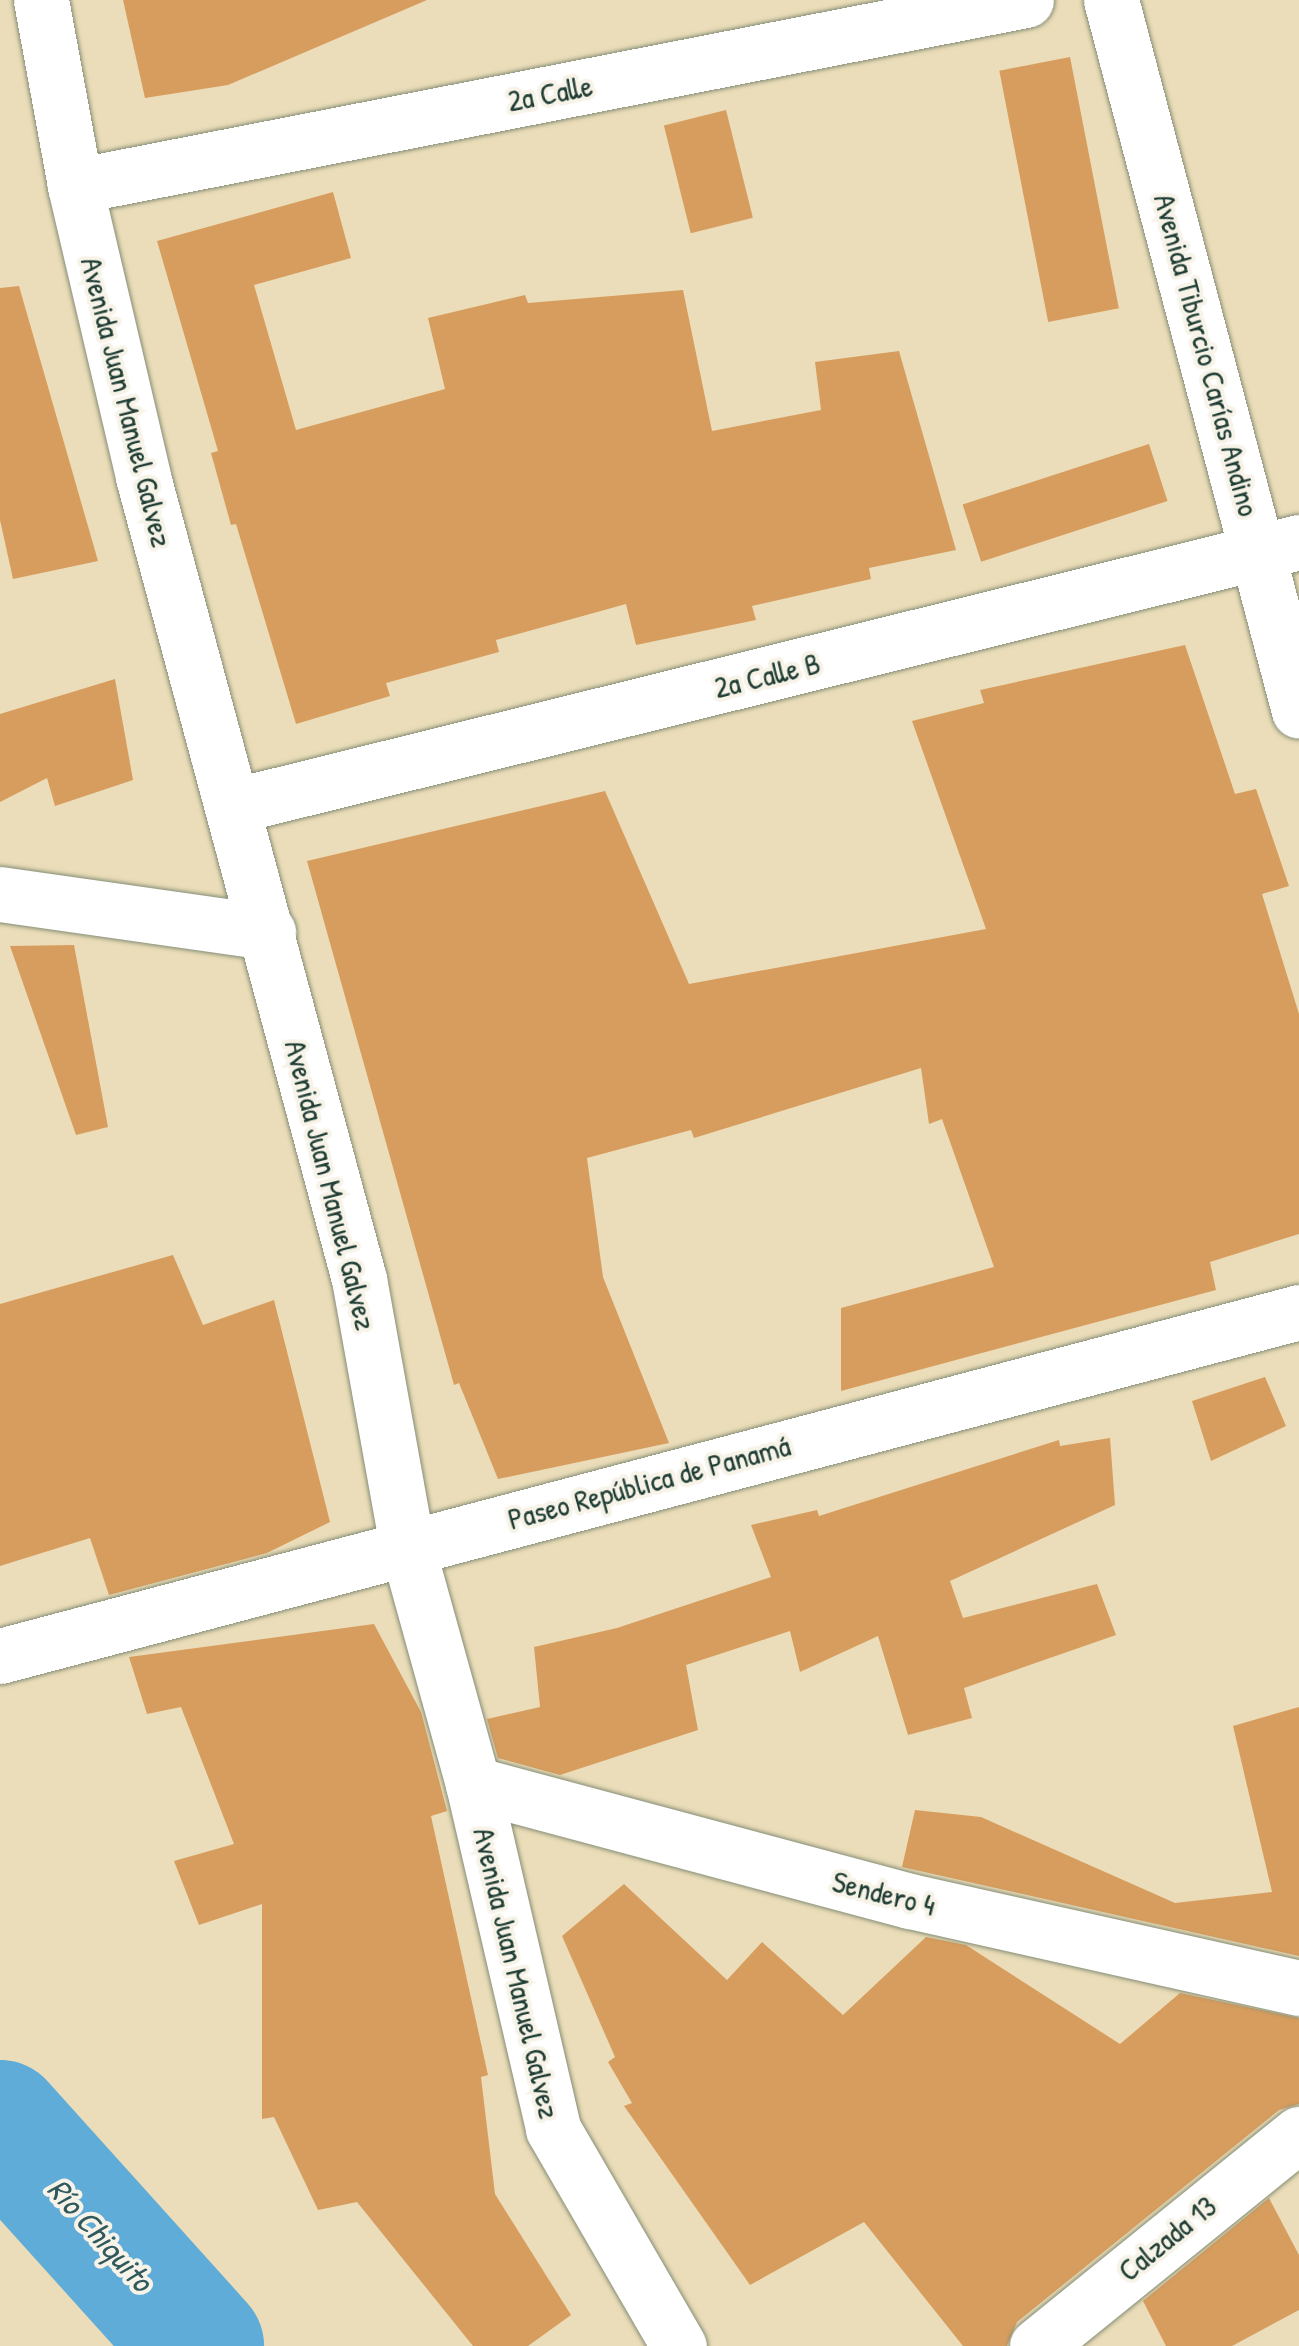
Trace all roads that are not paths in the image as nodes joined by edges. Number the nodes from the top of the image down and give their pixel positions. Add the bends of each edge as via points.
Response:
1 (42, 0) edge
2 (1026, 0) edge
3 (1111, 0) edge
4 (75, 186) junction
5 (1280, 548) edge
6 (1299, 711) edge
7 (234, 806) junction
8 (0, 894) edge
9 (268, 932) junction
10 (1299, 1312) edge
11 (406, 1546) junction
12 (0, 1656) edge
13 (473, 1784) junction
14 (1299, 1988) edge
15 (1299, 2134) edge
16 (679, 2346) edge
17 (1037, 2346) edge

1 - 4 street, Avenida Juan Manuel Galvez
2 - 4 street, 2a Calle
3 - 5 street, Avenida Tiburcio Carías Andino
4 - 7 street, Avenida Juan Manuel Galvez via 144,476
5 - 6 street, Avenida Tiburcio Carías Andino
5 - 7 street, 2a Calle B
7 - 9 street, Avenida Juan Manuel Galvez
8 - 9 street
9 - 11 street, Avenida Juan Manuel Galvez via 359,1279
10 - 11 street, Paseo República de Panamá
11 - 12 street, Paseo República de Panamá
11 - 13 street, Avenida Juan Manuel Galvez
13 - 14 street, Sendero 4 via 910,1901
13 - 16 street, Avenida Juan Manuel Galvez via 553,2130
15 - 17 street, Calzada 13

